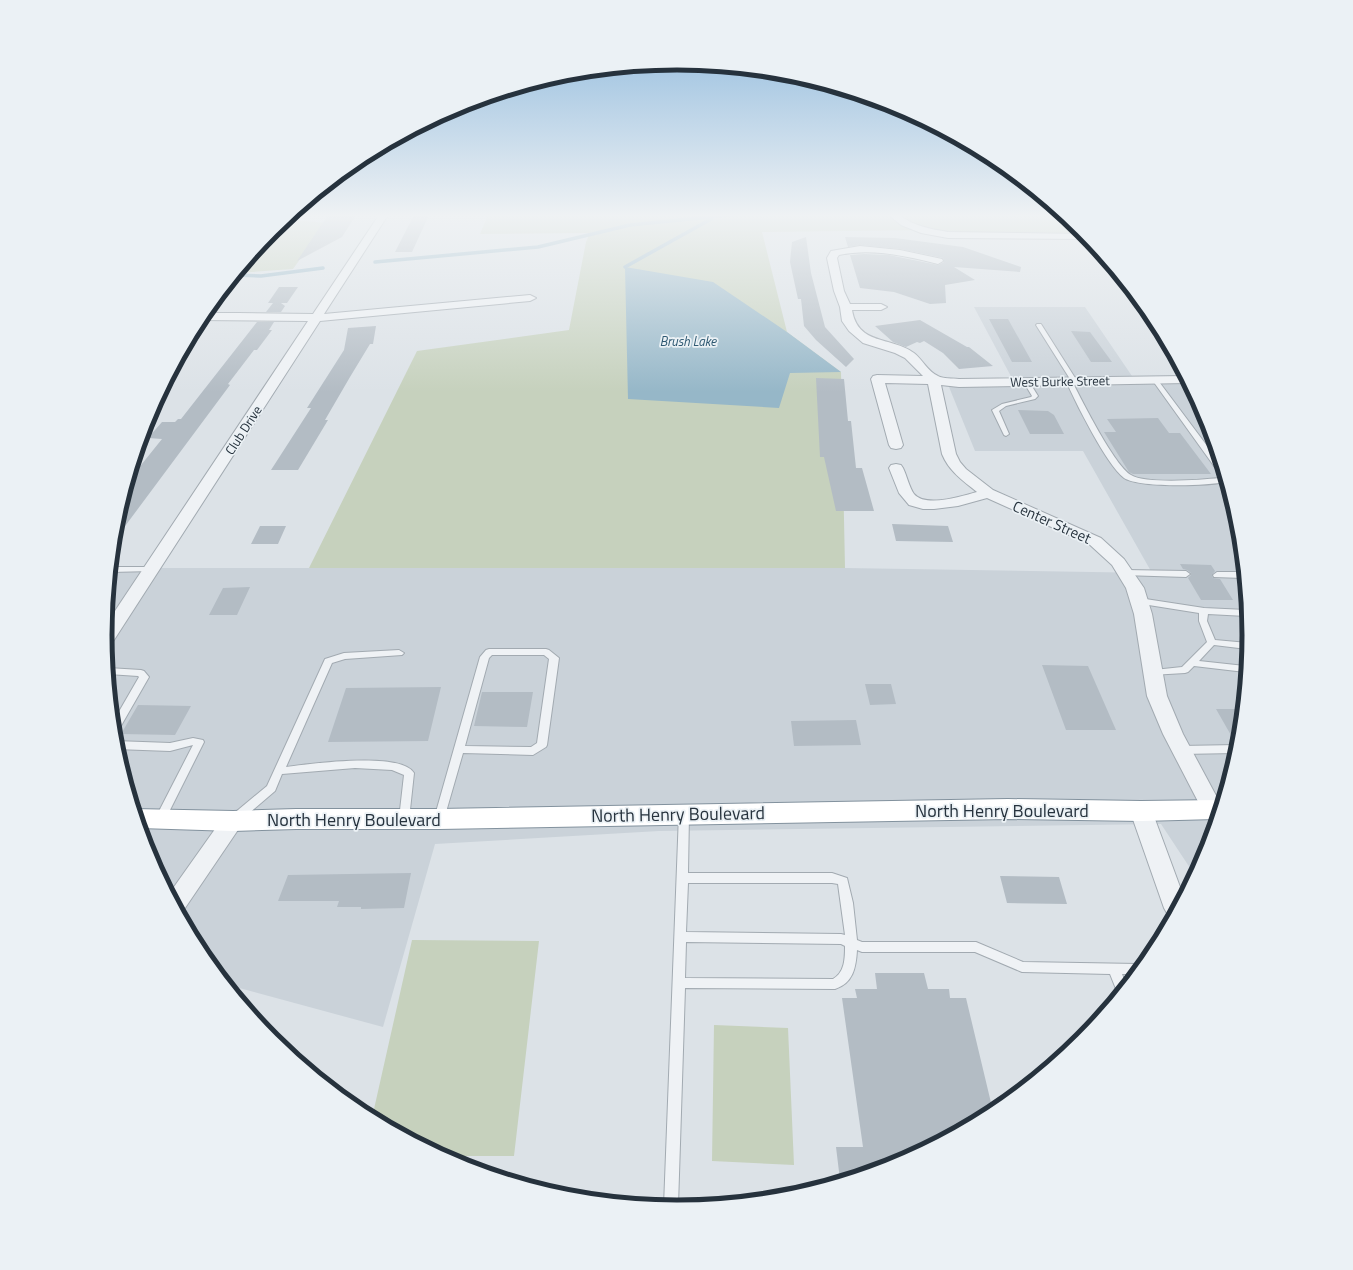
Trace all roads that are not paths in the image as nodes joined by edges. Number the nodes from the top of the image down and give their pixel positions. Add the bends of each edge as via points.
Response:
1 (345, 274) edge
2 (835, 274) edge
3 (530, 298) dead end
4 (846, 307) junction
5 (880, 307) dead end
6 (210, 317) edge
7 (317, 318) junction
8 (1039, 325) dead end
9 (934, 380) junction
10 (1155, 380) junction
11 (1180, 380) edge
12 (1072, 381) junction
13 (1026, 382) junction
14 (1006, 434) dead end
15 (896, 445) dead end
16 (1214, 460) edge
17 (896, 468) dead end
18 (1220, 480) edge
19 (988, 493) junction
20 (152, 569) junction
21 (115, 570) edge
22 (1125, 573) junction
23 (1186, 574) dead end
24 (1217, 575) dead end
25 (1238, 575) edge
26 (1139, 601) junction
27 (1204, 612) junction
28 (1241, 613) edge
29 (112, 629) edge
30 (1212, 642) junction
31 (1241, 645) edge
32 (399, 654) dead end
33 (1192, 664) junction
34 (1240, 669) edge
35 (113, 671) edge
36 (1154, 673) junction
37 (118, 722) edge
38 (122, 745) edge
39 (458, 749) junction
40 (1230, 749) edge
41 (1181, 750) junction
42 (278, 771) junction
43 (1215, 807) edge
44 (1214, 809) edge
45 (1141, 811) junction
46 (684, 814) junction
47 (404, 819) junction
48 (439, 819) junction
49 (144, 820) edge
50 (233, 821) junction
51 (682, 878) junction
52 (178, 900) edge
53 (1174, 902) edge
54 (680, 937) junction
55 (852, 944) junction
56 (1114, 969) junction
57 (1132, 969) edge
58 (679, 983) junction
59 (1120, 985) edge
60 (671, 1200) edge

1 - 7 street, Club Drive
2 - 4 street
3 - 7 street
4 - 5 street
4 - 9 street via 848,321 860,336 909,355
6 - 7 street
7 - 20 street, Club Drive
8 - 12 lane
9 - 13 street, West Burke Street via 959,383
9 - 15 street, West Burke Street via 877,379
9 - 19 street, Center Street via 953,463
10 - 11 street, West Burke Street
10 - 12 street, West Burke Street
10 - 16 lane
12 - 13 street, West Burke Street
12 - 18 lane via 1095,430 1118,467 1127,476 1150,481
13 - 14 lane via 1035,396 1033,398 1004,405 995,410
17 - 19 street via 909,498 922,504 944,505
19 - 22 street, Center Street via 1095,541 1118,562
20 - 21 lane
20 - 29 street, Club Drive
22 - 23 lane
22 - 26 street, Center Street via 1135,588
24 - 25 lane
26 - 27 lane
26 - 36 street, Center Street
27 - 28 lane
27 - 30 lane via 1203,622
30 - 31 lane
30 - 33 lane
32 - 42 lane via 344,656 328,661
33 - 34 lane
33 - 36 lane via 1185,670
35 - 37 lane via 141,673 144,677
36 - 41 street, Center Street via 1158,696
38 - 49 lane via 170,746 199,742
39 - 39 lane via 484,657 489,652 546,652 554,658 542,745 533,751
39 - 48 lane
40 - 41 lane
41 - 43 street, Center Street
42 - 47 lane via 355,764 394,766 409,772
42 - 50 lane via 271,788
44 - 45 highway, North Henry Boulevard
45 - 46 highway, North Henry Boulevard via 1008,809
45 - 53 street
46 - 48 highway, North Henry Boulevard
46 - 51 lane
47 - 48 highway, North Henry Boulevard
47 - 50 highway, North Henry Boulevard
49 - 50 highway, North Henry Boulevard
50 - 52 street
51 - 54 lane
51 - 55 lane via 832,878 843,881
54 - 55 lane via 841,939
54 - 58 lane
55 - 56 lane via 862,947 976,947 1022,967
55 - 58 lane via 850,966 844,978 835,984
56 - 57 lane
56 - 59 lane
58 - 60 lane

